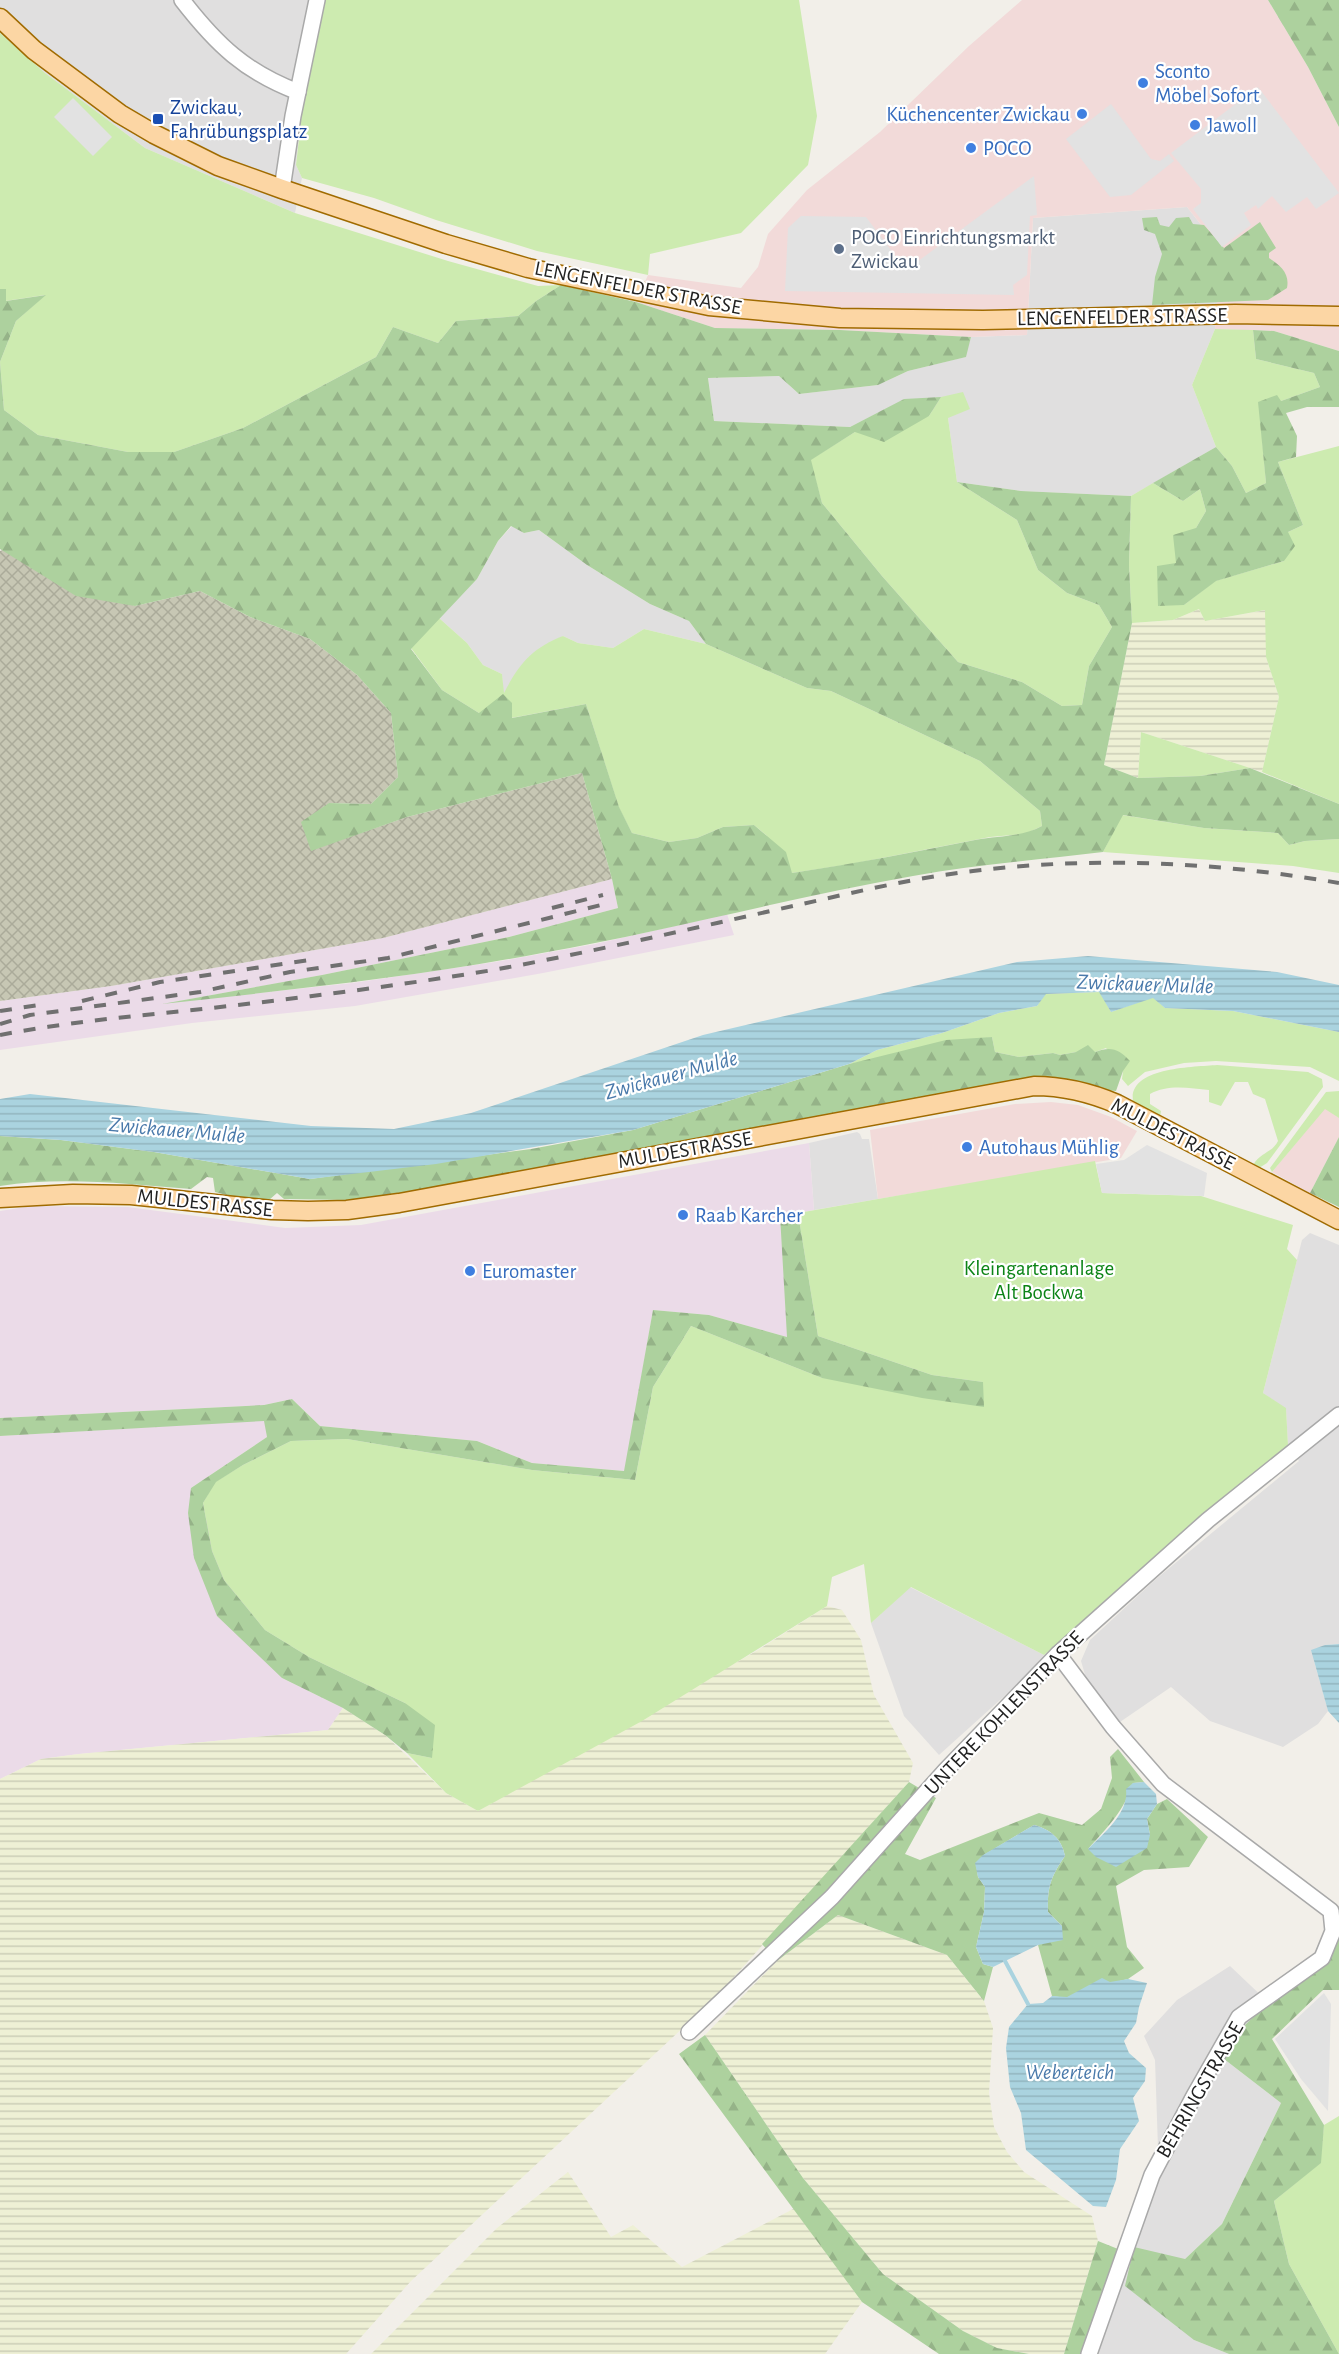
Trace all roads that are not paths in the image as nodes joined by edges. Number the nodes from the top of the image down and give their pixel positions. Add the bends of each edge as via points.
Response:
1 (182, 0) edge
2 (317, 0) edge
3 (0, 18) edge
4 (298, 92) junction
5 (282, 189) junction
6 (1339, 316) edge
7 (0, 1197) edge
8 (1339, 1220) edge
9 (1339, 1415) edge
10 (1058, 1654) junction
11 (689, 2032) dead end
12 (1089, 2354) edge

1 - 4 street via 234,58 263,77
2 - 4 street
3 - 5 main road, LENGENFELDER STRASSE via 34,50 120,114 218,166
4 - 5 street
5 - 6 main road, LENGENFELDER STRASSE via 528,268 709,306 912,320
7 - 8 main road, MULDESTRASSE via 131,1195 272,1210 347,1210 1034,1086 1052,1086 1096,1095 1117,1104
9 - 10 street, UNTERE KOHLENSTRASSE via 1208,1520
10 - 11 street, UNTERE KOHLENSTRASSE via 945,1771 832,1897
10 - 12 street, BEHRINGSTRASSE via 1163,1784 1331,1911 1333,1931 1322,1958 1239,2017 1152,2175

